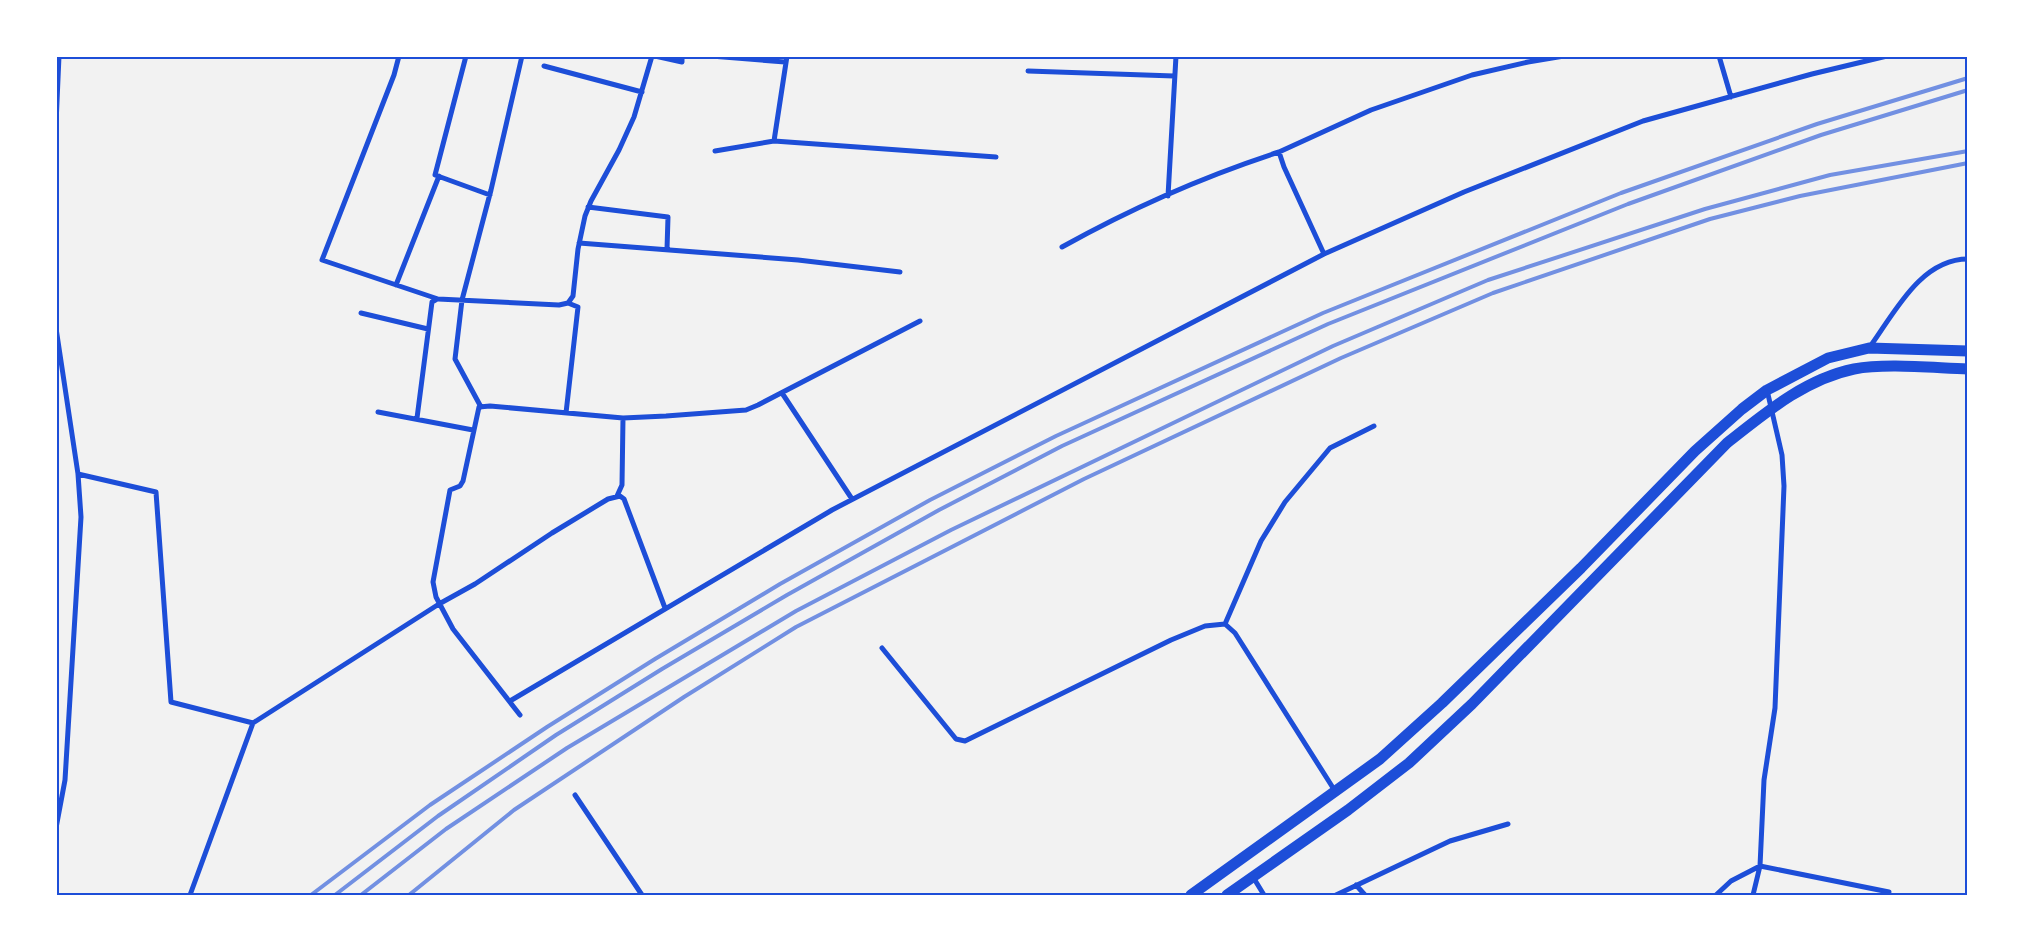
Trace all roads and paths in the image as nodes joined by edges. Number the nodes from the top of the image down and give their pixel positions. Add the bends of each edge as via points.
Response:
1 (59, 56) edge
2 (399, 56) edge
3 (466, 56) edge
4 (522, 56) edge
5 (654, 56) edge
6 (682, 56) edge
7 (710, 56) edge
8 (1176, 56) edge
9 (1564, 56) edge
10 (1719, 56) edge
11 (1887, 56) edge
12 (786, 59) edge
13 (544, 66) dead end
14 (1028, 71) dead end
15 (1174, 76) junction
16 (642, 92) junction
17 (1731, 97) junction
18 (56, 124) edge
19 (774, 141) junction
20 (715, 151) dead end
21 (1280, 152) junction
22 (996, 157) dead end
23 (440, 176) junction
24 (490, 194) junction
25 (1168, 196) junction
26 (588, 207) junction
27 (580, 243) junction
28 (1062, 247) dead end
29 (667, 249) junction
30 (1324, 254) junction
31 (1968, 259) edge
32 (900, 272) dead end
33 (396, 285) junction
34 (438, 299) junction
35 (462, 300) junction
36 (568, 303) junction
37 (361, 313) dead end
38 (920, 321) dead end
39 (56, 328) edge
40 (428, 329) junction
41 (1869, 348) junction
42 (1968, 351) edge
43 (1968, 369) edge
44 (1767, 390) junction
45 (782, 393) junction
46 (481, 407) junction
47 (1771, 408) junction
48 (378, 412) dead end
49 (566, 413) junction
50 (417, 418) junction
51 (623, 418) junction
52 (1374, 426) dead end
53 (474, 430) junction
54 (78, 474) junction
55 (617, 496) junction
56 (852, 499) junction
57 (1581, 568) junction
58 (1592, 581) junction
59 (439, 604) junction
60 (665, 608) junction
61 (1225, 624) junction
62 (882, 648) dead end
63 (510, 701) junction
64 (520, 715) dead end
65 (253, 723) junction
66 (1380, 759) junction
67 (1393, 776) junction
68 (1335, 791) junction
69 (575, 795) dead end
70 (1508, 824) dead end
71 (56, 828) edge
72 (1760, 866) junction
73 (1253, 877) junction
74 (1356, 885) junction
75 (1889, 892) dead end
76 (190, 895) edge
77 (642, 895) edge
78 (1192, 895) edge
79 (1227, 895) edge
80 (1264, 895) edge
81 (1336, 895) edge
82 (1366, 895) edge
83 (1716, 895) edge
84 (1753, 895) edge

1 - 18 street
2 - 33 street via 322,260
3 - 23 street via 435,175
4 - 24 street
5 - 6 street via 682,62
5 - 16 street
7 - 12 street
8 - 15 street
9 - 21 street via 1472,75 1371,110
10 - 17 street
11 - 17 street
12 - 19 street
13 - 16 street
14 - 15 street
15 - 25 street
16 - 26 street via 626,136
17 - 30 street via 1643,121 1464,192
19 - 20 street
19 - 22 street
21 - 25 street
21 - 30 street
23 - 24 street
23 - 33 street
24 - 35 street
25 - 28 street via 1113,218
26 - 27 street
26 - 29 street via 668,217
27 - 29 street
27 - 36 street via 573,296
29 - 32 street
30 - 56 street
31 - 41 street via 1938,266 1917,281
33 - 34 street
34 - 35 street
34 - 40 street via 432,302
35 - 36 street
35 - 46 street via 455,359
36 - 49 street via 578,307
37 - 40 street
38 - 45 street
39 - 54 street
40 - 50 street
41 - 42 highway
41 - 44 highway via 1828,358
43 - 47 highway via 1854,369 1825,378
44 - 47 street
44 - 57 highway via 1695,451
45 - 51 street via 746,410
45 - 56 street
46 - 49 street
46 - 53 street
47 - 58 highway via 1727,443
47 - 72 street via 1782,455 1784,486 1775,708 1764,780
48 - 50 street
49 - 51 street
50 - 53 street
51 - 55 street via 622,485
52 - 61 street via 1330,448 1285,502 1261,542
53 - 59 street via 463,481 450,490 433,582
54 - 65 street via 156,492 171,702
54 - 71 street via 80,546 65,780
55 - 59 street via 592,508
55 - 60 street via 624,499
56 - 60 street
57 - 58 highway
57 - 66 highway
58 - 67 highway via 1472,704
59 - 63 street via 452,629
59 - 65 street
60 - 63 street
61 - 62 street via 1205,626 1171,640 965,741 956,739
61 - 68 street via 1234,633
63 - 64 street
65 - 76 street
66 - 67 highway
66 - 68 highway
67 - 73 highway
68 - 78 highway
69 - 77 street
70 - 74 street via 1450,841
72 - 75 street
72 - 83 street via 1731,881
72 - 84 street
73 - 79 highway
73 - 80 street
74 - 81 street
74 - 82 street

